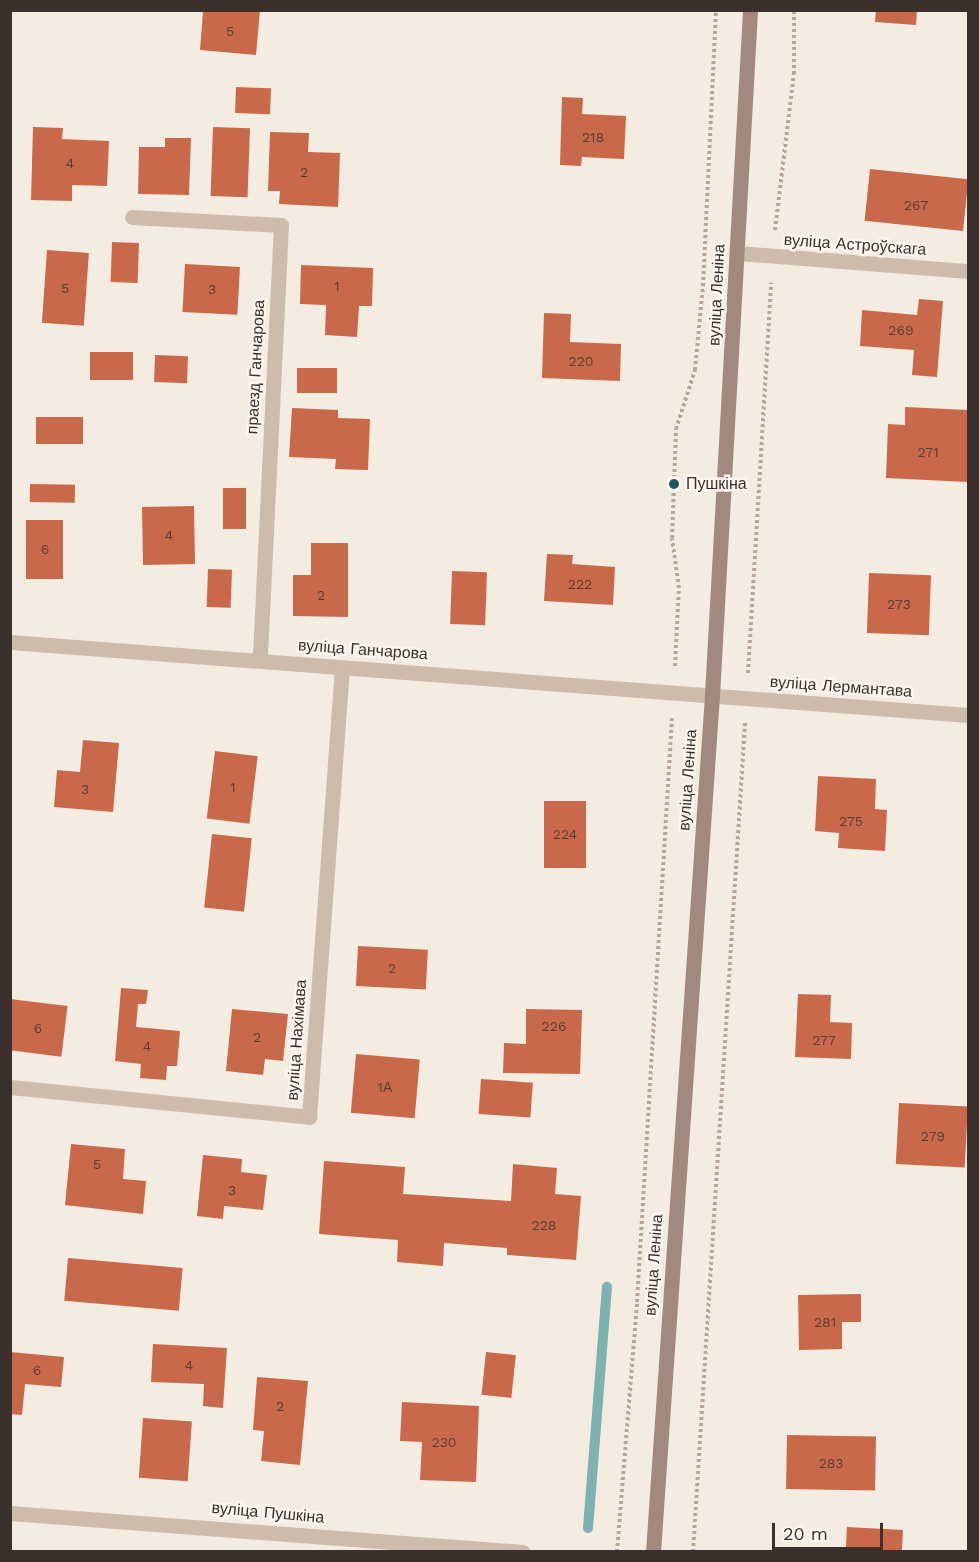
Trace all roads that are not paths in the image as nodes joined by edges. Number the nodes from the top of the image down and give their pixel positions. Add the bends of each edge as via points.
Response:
1 (750, 10) edge
2 (132, 216) dead end
3 (738, 253) junction
4 (969, 272) edge
5 (10, 642) edge
6 (260, 660) junction
7 (342, 667) junction
8 (712, 695) junction
9 (969, 715) edge
10 (10, 1087) edge
11 (10, 1513) edge
12 (523, 1551) edge
13 (653, 1551) edge

1 - 3 main road, вуліца Леніна
2 - 6 street, праезд Ганчарова via 281,225
3 - 4 street, вуліца Астроўскага
3 - 8 main road, вуліца Леніна
5 - 6 street, вуліца Ганчарова
6 - 7 street, вуліца Ганчарова
7 - 8 street, вуліца Ганчарова
7 - 10 street, вуліца Нахімава via 309,1117
8 - 9 street, вуліца Лермантава
8 - 13 main road, вуліца Леніна
11 - 12 street, вуліца Пушкіна

